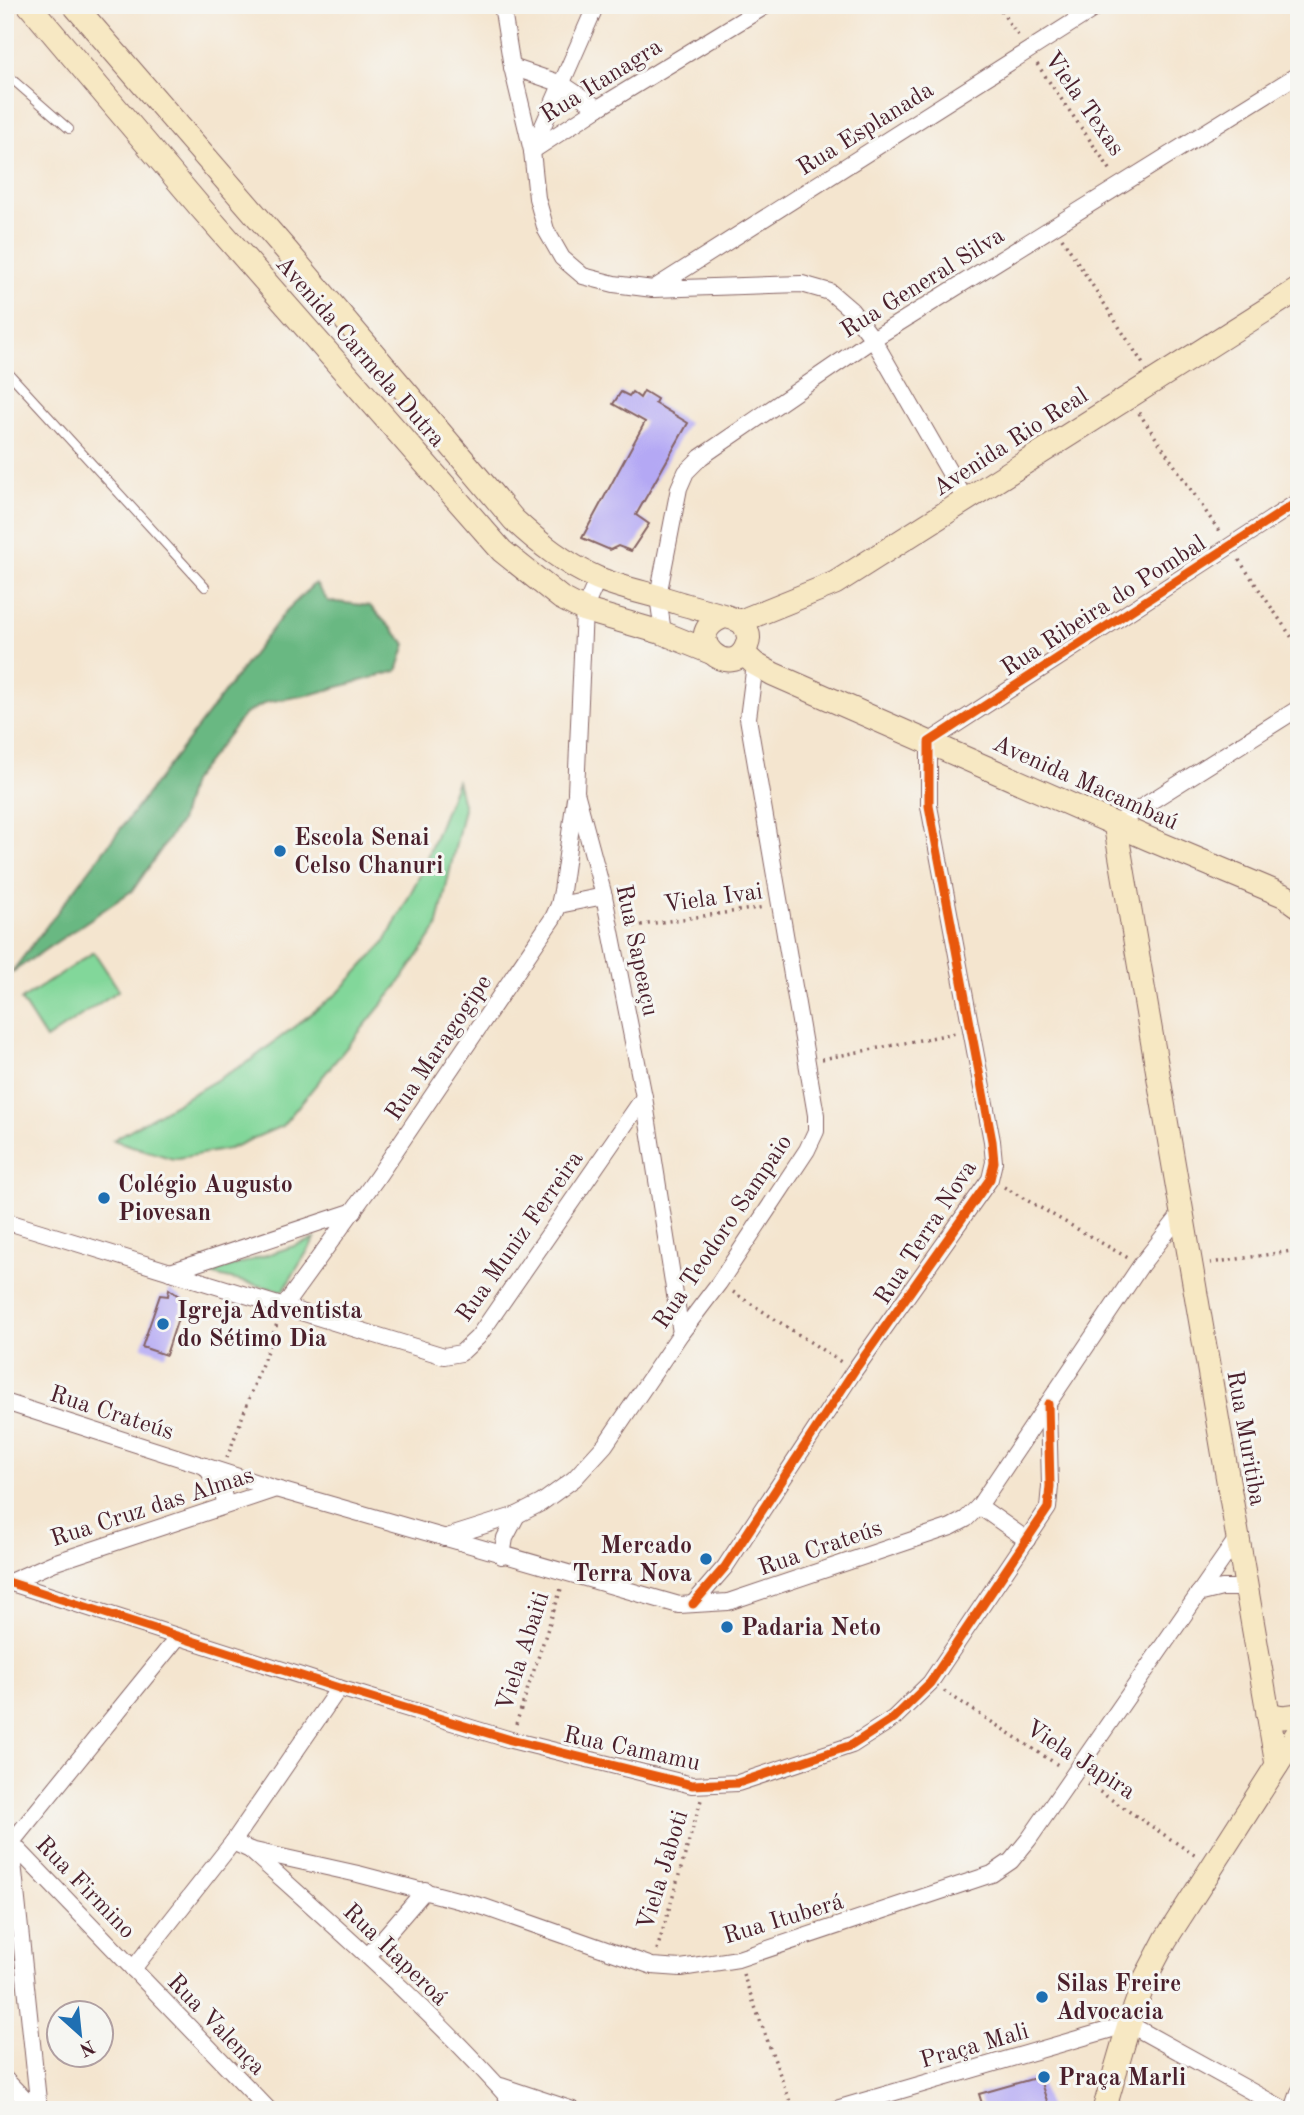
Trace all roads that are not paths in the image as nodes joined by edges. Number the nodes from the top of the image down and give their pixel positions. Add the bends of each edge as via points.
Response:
1 (29, 5) edge
2 (75, 5) edge
3 (502, 5) edge
4 (596, 5) edge
5 (766, 5) edge
6 (1100, 5) edge
7 (512, 67) junction
8 (5, 73) edge
9 (1299, 74) edge
10 (562, 84) junction
11 (598, 108) junction
12 (69, 129) dead end
13 (532, 151) junction
14 (653, 289) junction
15 (1299, 289) edge
16 (873, 339) junction
17 (5, 369) edge
18 (967, 501) junction
19 (1299, 501) edge
20 (598, 578) junction
21 (205, 587) dead end
22 (658, 596) junction
23 (584, 610) junction
24 (732, 619) junction
25 (663, 633) junction
26 (710, 652) junction
27 (749, 659) junction
28 (1299, 708) edge
29 (929, 742) junction
30 (576, 792) junction
31 (1115, 824) junction
32 (604, 896) junction
33 (1298, 903) edge
34 (559, 905) junction
35 (644, 1097) junction
36 (354, 1211) junction
37 (1181, 1214) junction
38 (5, 1221) edge
39 (170, 1272) junction
40 (284, 1306) junction
41 (681, 1333) junction
42 (5, 1402) edge
43 (1048, 1404) junction
44 (205, 1466) junction
45 (276, 1489) junction
46 (226, 1506) junction
47 (979, 1507) junction
48 (517, 1515) junction
49 (1238, 1537) junction
50 (444, 1538) junction
51 (1027, 1540) junction
52 (502, 1556) junction
53 (725, 1567) junction
54 (7, 1583) edge
55 (1247, 1588) junction
56 (1198, 1594) junction
57 (728, 1602) junction
58 (693, 1604) junction
59 (178, 1637) junction
60 (339, 1688) junction
61 (1268, 1714) junction
62 (1299, 1715) edge
63 (1299, 1731) edge
64 (1277, 1765) junction
65 (8, 1840) edge
66 (233, 1842) junction
67 (250, 1850) junction
68 (425, 1891) junction
69 (368, 1956) junction
70 (133, 1969) junction
71 (1129, 2024) junction
72 (5, 2079) edge
73 (498, 2085) junction
74 (1299, 2092) edge
75 (37, 2110) edge
76 (269, 2110) edge
77 (519, 2110) edge
78 (573, 2110) edge
79 (832, 2110) edge
80 (1104, 2110) edge
81 (1285, 2110) edge
82 (1293, 2110) edge

1 - 23 street, Avenida Carmela Dutra via 486,534 522,569
2 - 20 street, Avenida Carmela Dutra via 514,520 538,543
3 - 7 street
4 - 10 street
5 - 11 street, Rua Itanagra
6 - 14 street, Rua Esplanada
7 - 10 street
7 - 13 street
8 - 12 lane
9 - 16 street, Rua General Silva
10 - 11 street
10 - 13 street
11 - 13 street, Rua Itanagra
13 - 14 street via 540,209 562,258 583,276
14 - 16 street via 802,284 830,292
15 - 18 street, Avenida Rio Real
16 - 18 street
16 - 22 street, Rua General Silva via 701,457 686,472 678,488
17 - 21 lane
18 - 24 street, Avenida Rio Real via 835,583
19 - 29 street, Rua Ribeira do Pombal
20 - 22 street, Avenida Carmela Dutra
20 - 23 street, Rua Sapeaçu
22 - 24 street, Avenida Carmela Dutra
22 - 25 street, Rua General Silva
23 - 25 street, Avenida Carmela Dutra
23 - 30 street, Rua Sapeaçu
24 - 26 street via 714,620 708,627 705,635
24 - 27 street via 746,628
25 - 26 street, Avenida Carmela Dutra
26 - 27 street via 726,660
27 - 29 street, Avenida Macambaú
27 - 41 street, Rua Teodoro Sampaio via 748,718 816,1131 719,1283
28 - 31 street
29 - 31 street, Avenida Macambaú
29 - 53 street, Rua Terra Nova via 929,806 992,1141 990,1179
30 - 32 street, Rua Sapeaçu
30 - 34 street, Rua Maragogipe
31 - 33 street, Avenida Macambaú
31 - 37 street, Rua Muritiba
32 - 34 street
32 - 35 street, Rua Sapeaçu
34 - 36 street, Rua Maragogipe
35 - 40 street, Rua Muniz Ferreira via 478,1337 461,1353 444,1356
35 - 41 street, Rua Sapeaçu
36 - 39 street
36 - 40 street, Rua Maragogipe
37 - 43 street, Rua Crateús via 1141,1265
37 - 49 street, Rua Muritiba
38 - 39 street, Rua Muniz Ferreira
39 - 40 street, Rua Muniz Ferreira
41 - 48 street, Rua Teodoro Sampaio via 605,1445 574,1479
42 - 44 street, Rua Crateús
43 - 47 street, Rua Crateús
43 - 51 street, Rua Camamu via 1048,1508
44 - 45 street, Rua Crateús
44 - 46 street via 222,1489
45 - 46 street, Rua Cruz das Almas
45 - 50 street, Rua Crateús
46 - 54 street, Rua Cruz das Almas via 53,1563
47 - 51 street
47 - 57 street, Rua Crateús via 951,1527
48 - 50 street, Rua Teodoro Sampaio
48 - 52 street
49 - 55 street, Rua Muritiba
49 - 56 street, Rua Ituberá
50 - 52 street, Rua Crateús
51 - 60 street, Rua Camamu via 930,1683 894,1718 852,1745 738,1783 692,1785 511,1740
52 - 58 street, Rua Crateús via 679,1605
53 - 57 street
53 - 58 street, Rua Terra Nova
54 - 59 street, Rua Camamu
55 - 56 street
55 - 61 street, Rua Muritiba
56 - 68 street, Rua Ituberá via 1029,1839 1011,1861 992,1874 738,1959 681,1968 652,1966
57 - 58 street, Rua Crateús
59 - 60 street, Rua Camamu
59 - 65 street
60 - 66 street
61 - 62 street
61 - 64 street, Rua Muritiba
63 - 64 street
64 - 71 street via 1166,1939
65 - 70 street, Rua Firmino
65 - 75 street
66 - 67 street, Rua Itaperoá
66 - 70 street
67 - 68 street, Rua Ituberá
67 - 69 street, Rua Itaperoá
68 - 69 street
69 - 73 street, Rua Itaperoá
70 - 76 street, Rua Valença
71 - 79 street, Praça Mali
71 - 80 street
71 - 81 street
72 - 75 street
73 - 77 street, Rua Itaperoá
73 - 78 street
74 - 82 street

